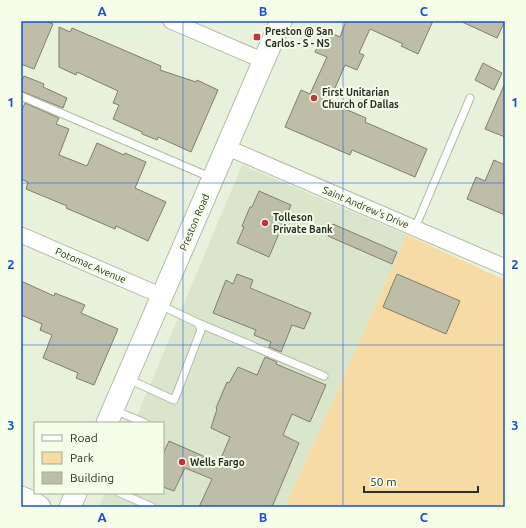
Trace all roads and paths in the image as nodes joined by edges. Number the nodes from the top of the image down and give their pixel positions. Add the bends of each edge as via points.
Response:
1 (171, 21) edge
2 (281, 21) edge
3 (264, 61) junction
4 (21, 96) edge
5 (470, 98) dead end
6 (226, 147) junction
7 (212, 178) junction
8 (415, 228) junction
9 (21, 235) edge
10 (505, 267) edge
11 (160, 300) junction
12 (198, 323) junction
13 (324, 376) dead end
14 (126, 378) junction
15 (110, 416) edge
16 (140, 422) edge
17 (76, 494) edge
18 (122, 494) edge
19 (21, 497) edge
20 (40, 507) edge
21 (70, 507) edge
22 (152, 507) edge

1 - 3 street
2 - 3 main road, Preston Road
3 - 6 main road, Preston Road
4 - 7 lane
5 - 8 lane
6 - 7 main road, Preston Road
6 - 8 street, Saint Andrew's Drive
7 - 11 main road, Preston Road
8 - 10 street, Saint Andrew's Drive
9 - 11 street, Potomac Avenue
11 - 12 lane
11 - 14 main road, Preston Road
12 - 13 lane
12 - 14 lane via 201,330 174,400
14 - 15 main road, Preston Road
15 - 16 lane
17 - 21 main road
18 - 22 lane
19 - 20 main road

